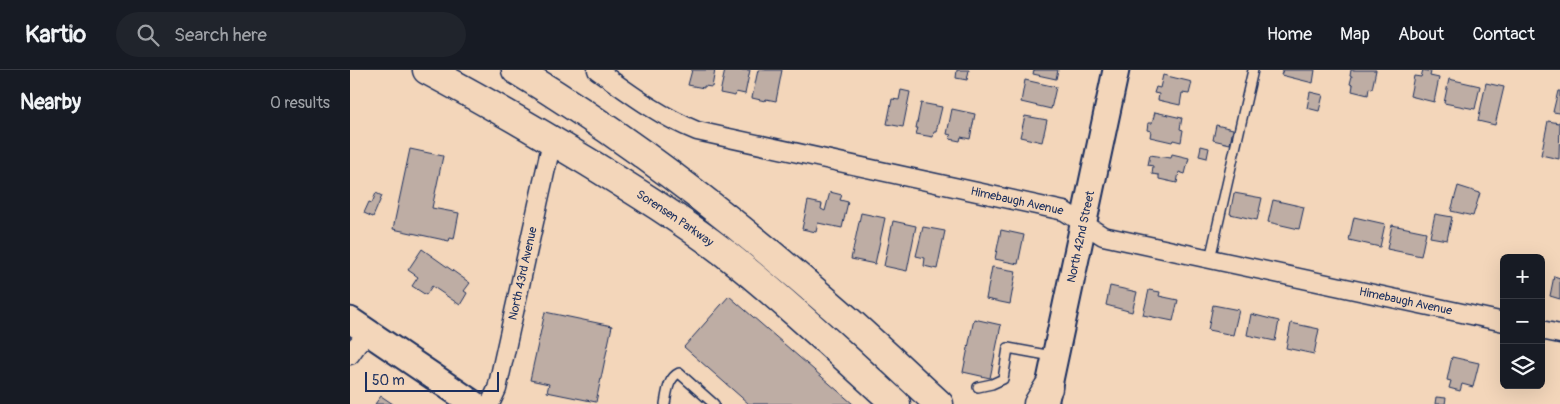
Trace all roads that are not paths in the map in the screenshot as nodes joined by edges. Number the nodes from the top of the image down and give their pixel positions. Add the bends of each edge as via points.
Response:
1 (428, 70) edge
2 (516, 70) edge
3 (596, 70) edge
4 (1116, 70) edge
5 (1252, 70) edge
6 (552, 141) junction
7 (1083, 223) junction
8 (1210, 259) junction
9 (1500, 321) edge
10 (360, 326) edge
11 (1545, 331) edge
12 (1560, 334) edge
13 (350, 355) edge
14 (1055, 356) junction
15 (978, 387) dead end
16 (1044, 399) edge
17 (474, 404) edge
18 (490, 404) edge
19 (665, 404) edge
20 (714, 404) edge
21 (896, 404) edge
22 (939, 404) edge

1 - 6 main road, Sorensen Parkway
2 - 22 main road via 599,122 752,238
3 - 7 street, Himebaugh Avenue via 658,113 697,131 1064,211
4 - 7 street, North 42nd Street
5 - 8 lane
6 - 18 street, North 43rd Avenue via 497,389
6 - 21 main road, Sorensen Parkway via 668,212 726,254
7 - 8 street, Himebaugh Avenue via 1102,236
7 - 14 street, North 42nd Street
8 - 9 street, Himebaugh Avenue
10 - 13 street via 357,345
10 - 17 street
11 - 12 street
14 - 15 lane via 1008,348 1003,379
14 - 16 street, North 42nd Street
19 - 20 lane via 671,382 679,373

